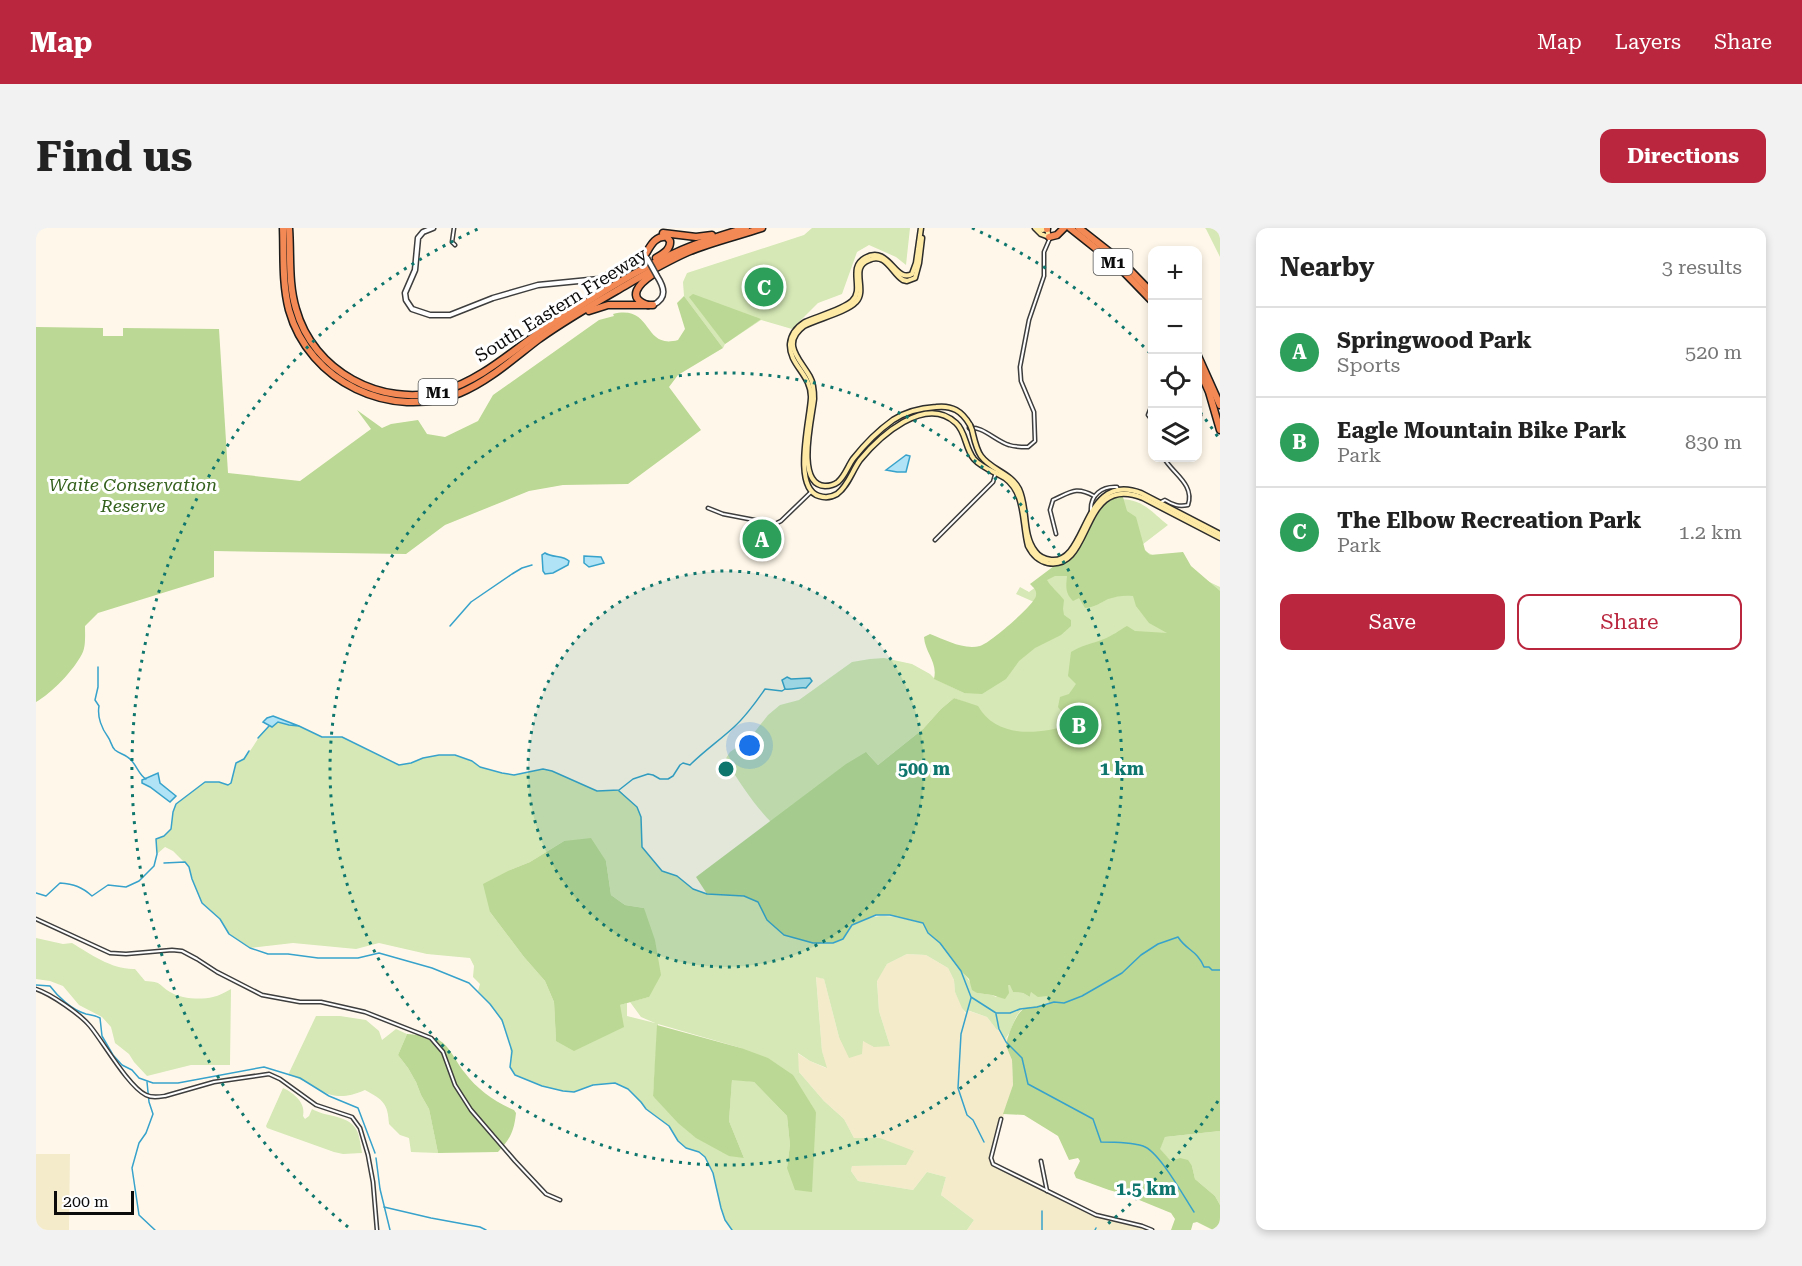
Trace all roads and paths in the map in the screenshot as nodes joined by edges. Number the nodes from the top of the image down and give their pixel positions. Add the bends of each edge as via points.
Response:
1 (283, 228) edge
2 (290, 228) edge
3 (433, 228) edge
4 (454, 228) edge
5 (737, 228) edge
6 (746, 228) edge
7 (762, 228) edge
8 (922, 228) edge
9 (1036, 228) edge
10 (1047, 228) edge
11 (1064, 228) edge
12 (1070, 228) edge
13 (1079, 228) edge
14 (1050, 238) junction
15 (455, 245) dead end
16 (708, 245) junction
17 (646, 256) junction
18 (618, 284) junction
19 (1148, 289) edge
20 (1151, 300) edge
21 (653, 305) junction
22 (542, 337) junction
23 (1202, 367) edge
24 (1202, 377) edge
25 (1220, 405) edge
26 (970, 428) junction
27 (1220, 430) edge
28 (1167, 462) edge
29 (996, 471) junction
30 (812, 480) junction
31 (818, 485) junction
32 (812, 492) junction
33 (1119, 492) junction
34 (1094, 496) junction
35 (1159, 504) junction
36 (708, 508) dead end
37 (1091, 512) junction
38 (1056, 534) dead end
39 (1220, 536) edge
40 (935, 540) dead end
41 (36, 919) edge
42 (36, 988) edge
43 (1001, 1119) dead end
44 (1041, 1161) dead end
45 (1047, 1191) junction
46 (560, 1200) dead end
47 (377, 1230) edge
48 (1152, 1230) edge

1 - 22 highway, South Eastern Freeway / M1 via 286,298 294,325 321,364 363,393 404,402 446,397 472,387
2 - 18 highway, South Eastern Freeway / M1 via 293,298 308,338 325,360 348,377 386,393 429,394 468,381
3 - 17 street via 418,238 415,270 405,295 412,309 429,315 450,315 538,285 598,279
4 - 15 street
5 - 17 highway via 696,237 659,233
6 - 18 highway, South Eastern Freeway / M1 via 676,252
7 - 16 highway, South Eastern Freeway / M1
8 - 30 main road via 915,278 903,280 884,261 868,260 859,272 860,293 856,302 804,326 795,337 795,354 814,391 807,465
8 - 32 main road via 912,274 901,275 881,256 865,258 857,267 854,299 805,322 793,335 790,344 794,359 811,391 805,477
9 - 10 main road
9 - 14 main road
10 - 14 main road
11 - 14 highway
12 - 20 highway, M1 via 1118,266
13 - 19 highway, M1
14 - 26 street via 1020,367 1021,381 1034,412 1034,444 1014,447
16 - 21 highway via 639,285 639,299
16 - 22 highway, South Eastern Freeway / M1 via 667,262
17 - 18 highway via 659,237 670,241 668,250
17 - 21 street, bridge via 664,293
21 - 22 highway via 601,307
23 - 25 highway
24 - 27 highway
26 - 29 main road via 980,455
26 - 31 main road via 963,414 953,408 912,411 883,429 858,453 836,483
28 - 35 street via 1184,480 1190,501 1188,505 1176,506 1165,500
29 - 32 main road via 975,460 953,420 925,414 890,430 862,458 837,494 823,497
29 - 33 main road via 1014,486 1020,500 1028,546 1035,557 1048,563 1070,556 1098,508
29 - 37 main road via 1018,486 1030,540 1041,557 1056,560 1068,554
29 - 40 street via 993,482
30 - 31 main road
30 - 32 main road
31 - 32 main road
32 - 36 street via 775,524
33 - 34 street via 1113,487
33 - 35 main road
33 - 37 main road via 1106,495
34 - 37 street
34 - 38 street via 1078,490 1053,500 1050,510
35 - 39 main road
41 - 46 street via 116,954 182,951 262,995 365,1012 431,1038 443,1052 455,1085 471,1110 540,1187
42 - 47 street via 52,995 88,1024 131,1082 146,1095 158,1098 214,1082 269,1074 316,1106 352,1117 360,1128 368,1155
43 - 45 street via 991,1158 993,1164
44 - 45 street
45 - 48 street via 1096,1215

